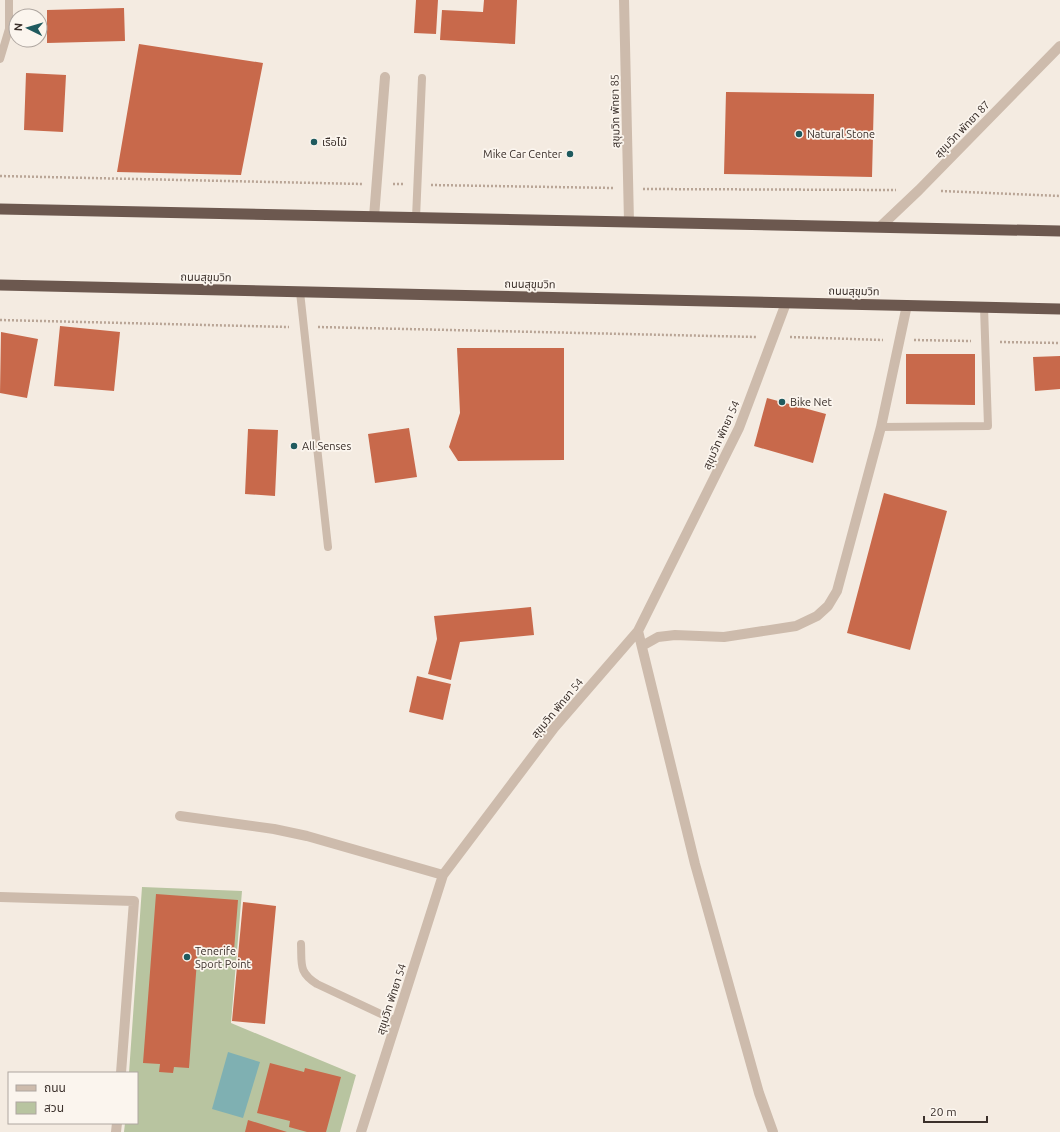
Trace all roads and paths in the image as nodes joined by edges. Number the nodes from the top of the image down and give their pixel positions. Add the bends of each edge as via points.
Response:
1 (624, 0) edge
2 (8, 32) edge
3 (1060, 46) edge
4 (0, 59) edge
5 (385, 77) dead end
6 (422, 78) dead end
7 (0, 176) edge
8 (377, 184) junction
9 (418, 185) junction
10 (629, 189) junction
11 (919, 190) junction
12 (1060, 196) edge
13 (0, 210) edge
14 (374, 217) junction
15 (416, 218) junction
16 (629, 222) junction
17 (880, 227) junction
18 (1060, 231) edge
19 (0, 285) edge
20 (300, 292) junction
21 (786, 303) junction
22 (907, 305) junction
23 (984, 307) junction
24 (1060, 309) edge
25 (0, 320) edge
26 (304, 327) junction
27 (773, 337) junction
28 (899, 340) junction
29 (986, 342) junction
30 (1060, 343) edge
31 (881, 427) junction
32 (328, 547) dead end
33 (638, 632) junction
34 (642, 646) junction
35 (180, 816) dead end
36 (443, 875) junction
37 (0, 897) edge
38 (301, 944) dead end
39 (396, 1021) junction
40 (120, 1072) edge
41 (361, 1132) edge
42 (773, 1132) edge

1 - 10 street, สุขุมวิท พัทยา 85
2 - 4 lane
3 - 11 street, สุขุมวิท พัทยา 87
5 - 8 street
6 - 9 lane
7 - 8 path
8 - 9 path
8 - 14 street
9 - 10 path
9 - 15 lane
10 - 11 path
10 - 16 street, สุขุมวิท พัทยา 85
11 - 12 path
11 - 17 street, สุขุมวิท พัทยา 87
13 - 14 highway
14 - 15 highway
15 - 16 highway
16 - 17 highway
17 - 18 highway
19 - 20 highway, ถนนสุขุมวิท
20 - 21 highway, ถนนสุขุมวิท
20 - 26 lane
21 - 22 highway, ถนนสุขุมวิท
21 - 27 street, สุขุมวิท พัทยา 54
22 - 23 highway, ถนนสุขุมวิท
22 - 28 street
23 - 24 highway, ถนนสุขุมวิท
23 - 29 lane
25 - 26 path
26 - 27 path
26 - 32 lane
27 - 28 path
27 - 33 street, สุขุมวิท พัทยา 54 via 739,428
28 - 29 path
28 - 31 street
29 - 30 path
29 - 31 lane via 988,426
31 - 34 street via 837,591 828,606 817,616 791,628 724,637 658,637
33 - 34 street
33 - 36 street, สุขุมวิท พัทยา 54 via 554,728
34 - 42 street via 695,864 758,1093
35 - 36 street via 307,836
36 - 39 street, สุขุมวิท พัทยา 54
37 - 40 street via 134,901
38 - 39 lane via 302,970 307,978
39 - 41 street, สุขุมวิท พัทยา 54

